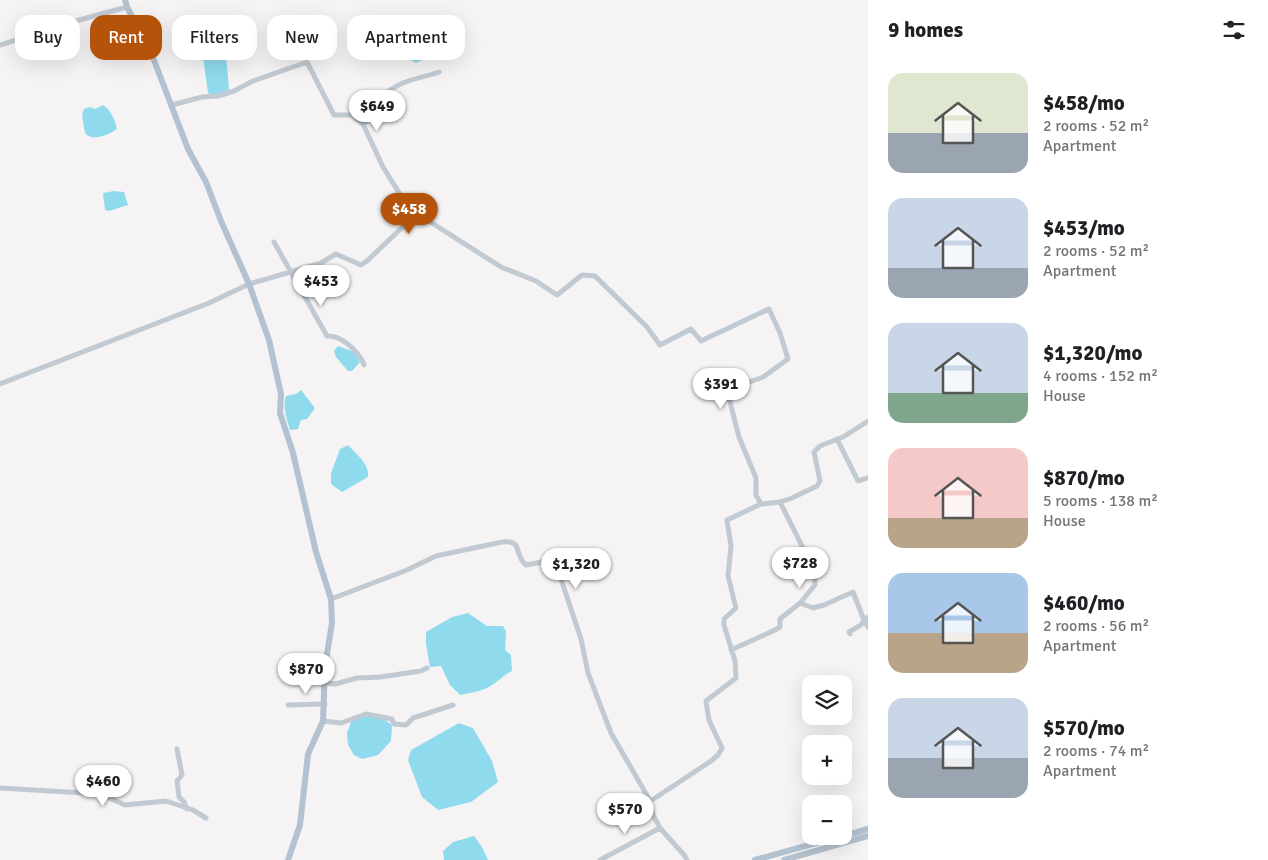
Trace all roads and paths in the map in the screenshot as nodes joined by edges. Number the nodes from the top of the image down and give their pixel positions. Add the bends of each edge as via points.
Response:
1 (126, 4) edge
2 (0, 45) edge
3 (439, 72) dead end
4 (172, 105) junction
5 (363, 124) junction
6 (414, 218) junction
7 (274, 242) dead end
8 (290, 272) junction
9 (250, 284) junction
10 (364, 365) dead end
11 (0, 384) edge
12 (868, 421) edge
13 (837, 439) junction
14 (868, 478) edge
15 (780, 502) junction
16 (761, 504) junction
17 (330, 599) junction
18 (800, 603) junction
19 (866, 619) edge
20 (868, 627) edge
21 (850, 634) dead end
22 (731, 650) junction
23 (427, 668) dead end
24 (325, 683) junction
25 (325, 704) junction
26 (288, 705) dead end
27 (453, 706) dead end
28 (323, 721) junction
29 (177, 749) dead end
30 (0, 788) edge
31 (649, 802) junction
32 (187, 808) junction
33 (206, 818) dead end
34 (660, 828) junction
35 (868, 829) edge
36 (852, 833) edge
37 (868, 836) edge
38 (810, 845) edge
39 (288, 860) edge
40 (600, 860) edge
41 (687, 860) edge
42 (756, 860) edge
43 (784, 860) edge

1 - 2 street
1 - 4 main road
3 - 5 street via 392,88
4 - 5 street via 234,91 252,81 307,62 334,115 352,116
4 - 9 main road via 188,149 206,182
5 - 6 street via 383,167
6 - 8 street via 361,264 336,254 321,264
6 - 16 street via 421,216 501,267 536,281 557,295 582,275 595,276 647,327 660,345 691,329 701,341 769,309 788,359 744,384 729,398 739,437 756,478 756,495
7 - 8 street
8 - 9 street
8 - 10 street via 327,336 332,335 351,345
9 - 11 street
9 - 17 main road via 269,340 281,394 280,413
12 - 13 street
13 - 14 street via 858,481
13 - 15 street via 814,452 820,481 817,486
15 - 16 street
15 - 18 street via 815,578 815,585
16 - 22 street via 727,520 731,546 728,576 736,608 724,619
17 - 24 main road via 332,622
17 - 31 street via 436,556 511,540 526,565 552,562 571,604 588,673 604,718
18 - 19 street via 813,608 853,592
18 - 22 street via 780,620 780,626
19 - 20 street
19 - 21 street
22 - 31 street via 736,678 706,701 709,720 722,748 711,761
23 - 24 street
24 - 25 main road
25 - 26 street
25 - 28 main road
27 - 28 street via 413,718 406,725 366,714 341,723
28 - 39 main road via 308,754 300,825
29 - 32 street via 182,775 177,781 179,797
30 - 32 street via 84,793 105,796 125,805 166,801
31 - 34 street
32 - 33 street
34 - 40 street
34 - 41 street
35 - 36 main road
37 - 43 main road
38 - 42 main road

